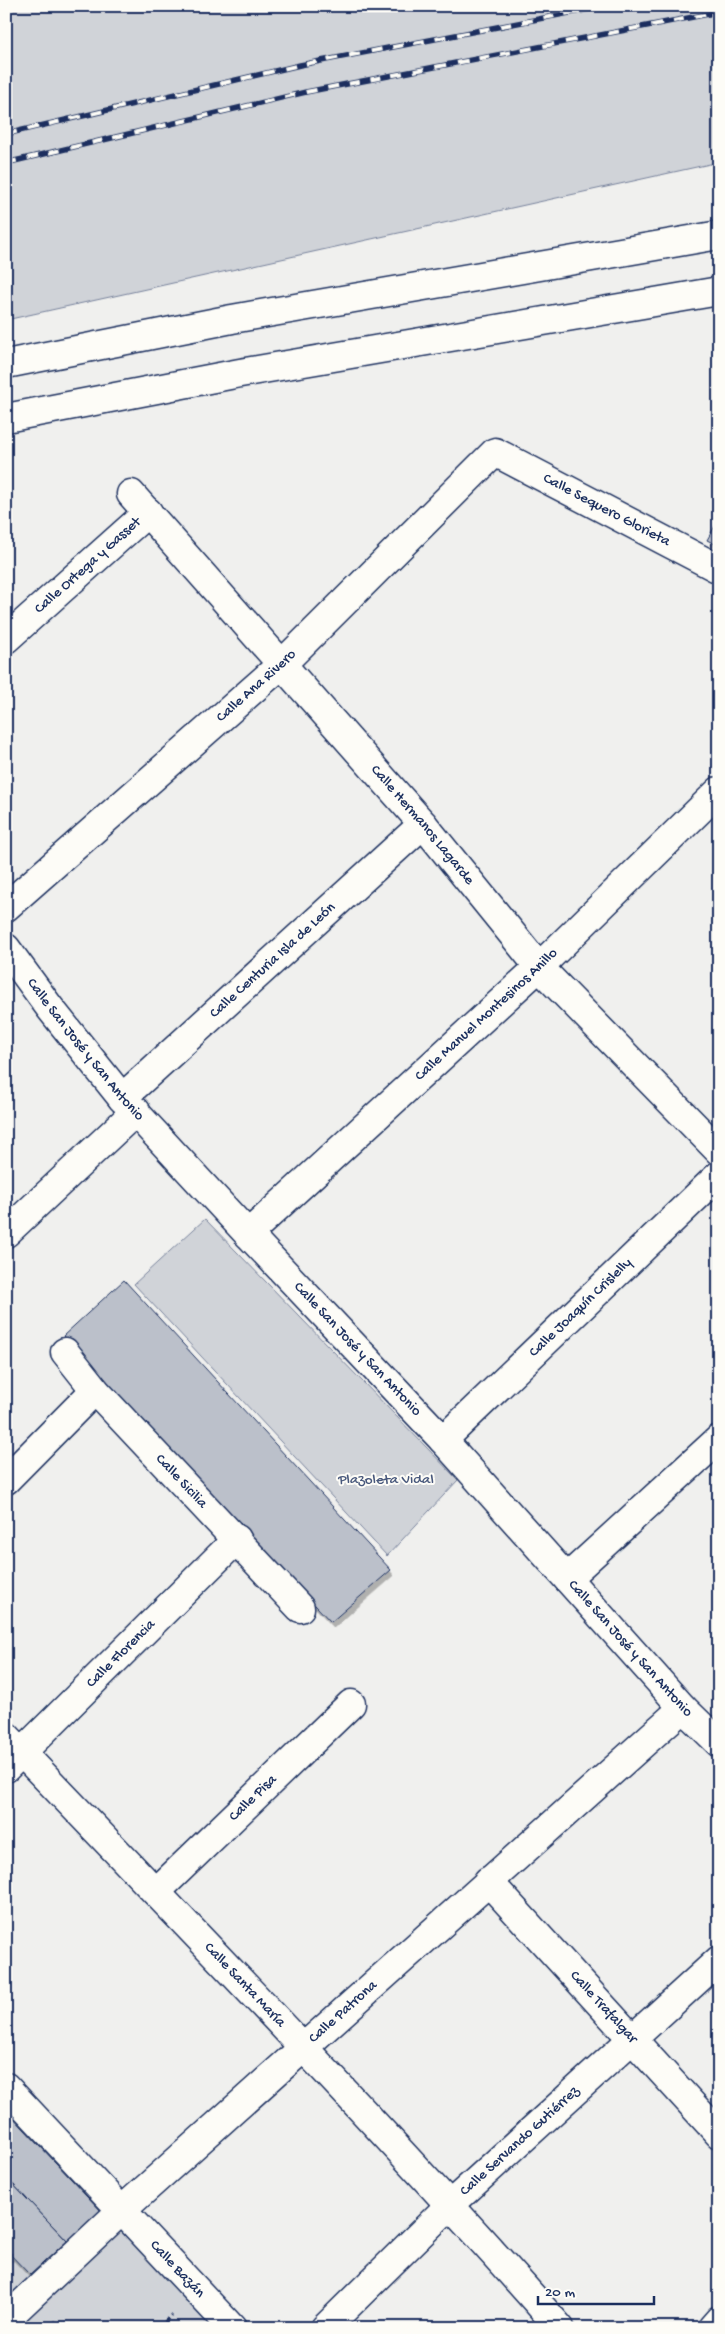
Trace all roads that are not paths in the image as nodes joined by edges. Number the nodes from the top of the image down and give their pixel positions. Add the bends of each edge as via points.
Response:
1 (719, 235) edge
2 (719, 291) edge
3 (6, 364) edge
4 (6, 418) edge
5 (495, 452) joint
6 (140, 503) joint
7 (719, 569) edge
8 (6, 639) edge
9 (282, 664) junction
10 (719, 791) edge
11 (423, 824) junction
12 (6, 907) edge
13 (6, 948) edge
14 (539, 967) junction
15 (129, 1104) junction
16 (719, 1151) edge
17 (719, 1175) edge
18 (6, 1233) edge
19 (248, 1234) junction
20 (65, 1352) dead end
21 (95, 1390) junction
22 (443, 1440) junction
23 (719, 1440) edge
24 (6, 1480) edge
25 (237, 1539) junction
26 (567, 1578) junction
27 (300, 1608) dead end
28 (350, 1704) dead end
29 (683, 1708) junction
30 (719, 1743) edge
31 (12, 1752) edge
32 (488, 1881) junction
33 (156, 1892) junction
34 (719, 1960) edge
35 (633, 2040) junction
36 (304, 2047) junction
37 (6, 2087) edge
38 (719, 2134) edge
39 (451, 2204) junction
40 (121, 2211) junction
41 (6, 2319) edge
42 (719, 2320) edge
43 (232, 2328) edge
44 (325, 2328) edge
45 (560, 2328) edge
46 (712, 2328) edge

1 - 3 main road via 232,318
2 - 4 main road via 240,373
5 - 7 main road, Calle Sequero Glorieta
5 - 9 main road, Calle Ana Rivero
6 - 8 main road, Calle Ortega y Gasset
6 - 9 main road, Calle Hermanos Lagarde
9 - 11 main road, Calle Hermanos Lagarde
9 - 12 main road, Calle Ana Rivero
10 - 14 main road, Calle Manuel Montesinos Anillo
11 - 14 main road, Calle Hermanos Lagarde
11 - 15 main road, Calle Centuria Isla de León
13 - 15 main road, Calle San José y San Antonio via 50,1008
14 - 16 main road, Calle Hermanos Lagarde
14 - 19 main road, Calle Manuel Montesinos Anillo
15 - 18 main road, Calle Centuria Isla de León
15 - 19 main road, Calle San José y San Antonio
17 - 22 main road, Calle Joaquín Crislelly
19 - 22 main road, Calle San José y San Antonio
20 - 21 main road, Calle Sicilia
21 - 24 main road
21 - 25 main road, Calle Sicilia
22 - 26 main road, Calle San José y San Antonio
23 - 26 main road
25 - 27 main road, Calle Sicilia
25 - 31 main road, Calle Florencia
26 - 29 main road, Calle San José y San Antonio
28 - 33 main road, Calle Pisa
29 - 30 main road, Calle San José y San Antonio
29 - 32 main road, Calle Patrona
31 - 33 main road, Calle Santa María
32 - 35 main road, Calle Trafalgar
32 - 36 main road, Calle Patrona
33 - 36 main road, Calle Santa María
34 - 35 main road, Calle Servando Gutiérrez
35 - 38 main road, Calle Trafalgar
35 - 39 main road, Calle Servando Gutiérrez
36 - 39 main road, Calle Santa María
36 - 40 main road, Calle Patrona
37 - 40 main road, Calle Bazán
39 - 44 main road, Calle Servando Gutiérrez
39 - 45 main road, Calle Santa María
40 - 41 main road, Calle Patrona
40 - 43 main road, Calle Bazán
42 - 46 main road

